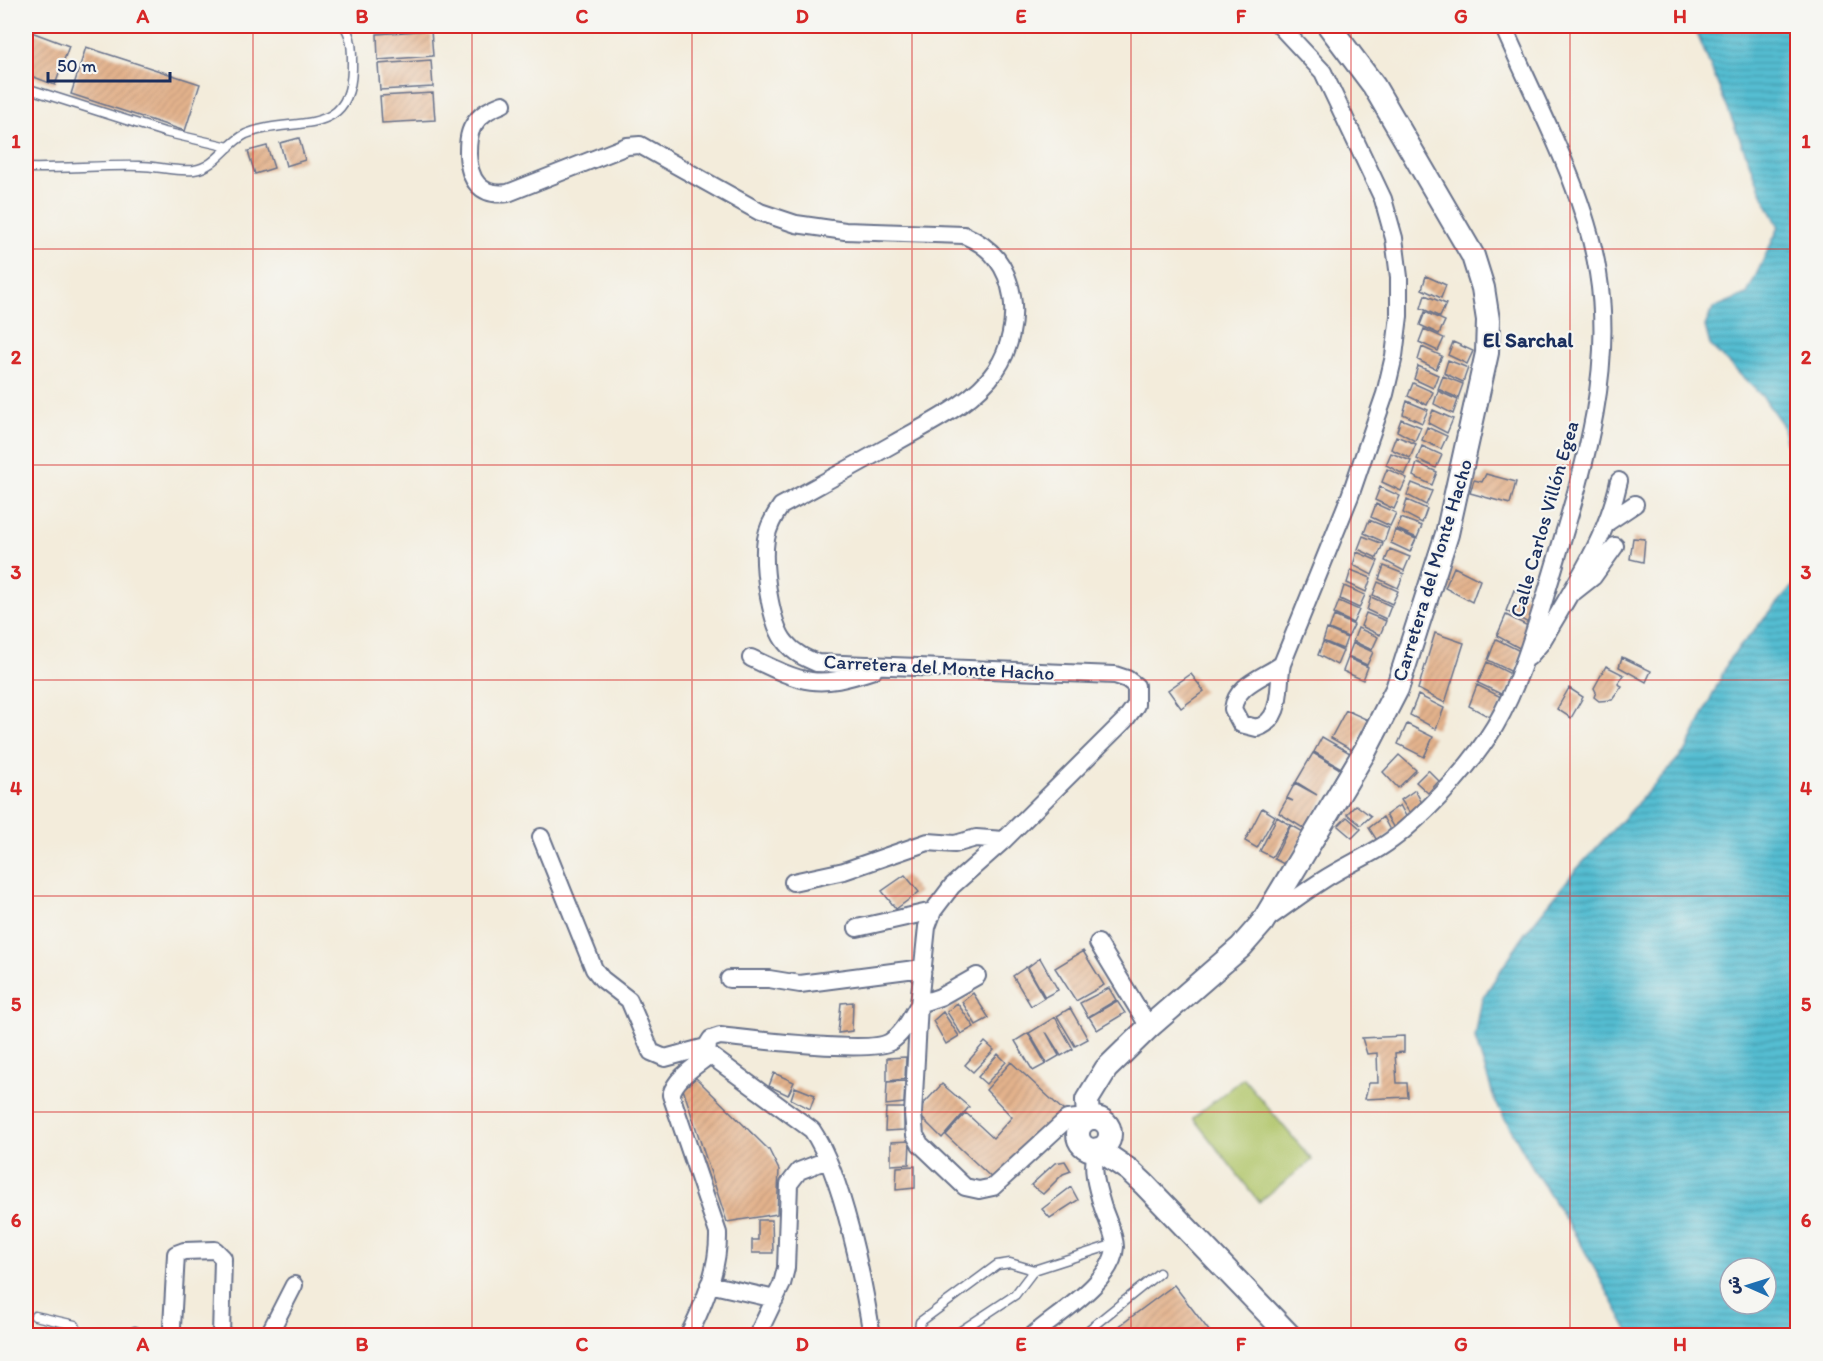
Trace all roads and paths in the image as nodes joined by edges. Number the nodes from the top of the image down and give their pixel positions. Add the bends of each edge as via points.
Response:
1 (345, 26) edge
2 (1280, 26) edge
3 (1329, 26) edge
4 (1503, 26) edge
5 (26, 88) edge
6 (503, 104) dead end
7 (229, 147) junction
8 (26, 168) edge
9 (1619, 480) dead end
10 (1635, 504) dead end
11 (1608, 522) junction
12 (1615, 546) dead end
13 (1568, 595) junction
14 (751, 658) dead end
15 (1523, 661) junction
16 (1282, 664) dead end
17 (886, 666) junction
18 (541, 837) dead end
19 (1004, 840) junction
20 (794, 882) dead end
21 (933, 912) junction
22 (1262, 923) junction
23 (857, 928) dead end
24 (1098, 943) dead end
25 (923, 968) junction
26 (977, 976) dead end
27 (729, 979) dead end
28 (919, 1004) junction
29 (1149, 1028) junction
30 (889, 1043) junction
31 (708, 1051) junction
32 (916, 1054) junction
33 (1096, 1133) junction
34 (827, 1160) junction
35 (1115, 1244) junction
36 (1034, 1270) junction
37 (1159, 1273) dead end
38 (709, 1284) junction
39 (294, 1286) dead end
40 (775, 1299) junction
41 (35, 1316) dead end
42 (172, 1327) dead end
43 (79, 1335) edge
44 (221, 1335) edge
45 (271, 1335) edge
46 (688, 1335) edge
47 (757, 1335) edge
48 (872, 1335) edge
49 (918, 1335) edge
50 (953, 1335) edge
51 (1032, 1335) edge
52 (1082, 1335) edge
53 (1290, 1335) edge

1 - 7 lane via 352,51 351,80 348,97 337,112 322,121 256,130
2 - 16 street via 1323,72 1368,163 1394,238 1399,307 1394,356 1384,394 1350,496
3 - 22 main road, Carretera del Monte Hacho via 1374,86 1473,256 1488,320 1487,353 1447,534 1396,688 1365,751
4 - 15 street, Calle Carlos Villón Egea via 1582,208 1598,273 1604,340 1590,443
5 - 7 lane via 164,132
6 - 17 street, Carretera del Monte Hacho via 485,112 472,127 468,144 472,179 482,190 496,195 627,146 640,145 777,218 844,231 964,235 982,243 1003,267 1009,281 1012,320 1008,345 996,371 942,416 781,506 768,529 771,608 785,643 799,656 817,663
7 - 8 lane via 205,167 195,170 142,166
9 - 11 street
10 - 11 street
11 - 13 street
12 - 13 street via 1593,577
13 - 15 street via 1542,643
14 - 17 street via 794,679 810,682 842,680
15 - 22 street, Calle Carlos Villón Egea via 1497,722 1482,746 1424,810 1389,843 1323,880
17 - 19 street, Carretera del Monte Hacho via 1115,675 1136,687 1136,705 1125,720
18 - 31 street via 594,969 629,1000 651,1052 665,1058
19 - 20 street via 928,842 844,871
19 - 21 street, Carretera del Monte Hacho via 952,886
21 - 23 street
21 - 25 street, Carretera del Monte Hacho via 927,927
22 - 29 main road, Carretera del Monte Hacho via 1241,947
24 - 29 street
25 - 27 street via 800,984
25 - 28 street, Carretera del Monte Hacho
26 - 28 street
28 - 30 street, Carretera del Monte Hacho via 902,1032
28 - 32 street
29 - 33 main road, Carretera del Monte Hacho via 1116,1060
30 - 31 street via 874,1047 720,1036 711,1040
30 - 32 street via 911,1044
31 - 34 street via 812,1130
31 - 38 street via 674,1086 671,1095 718,1233
32 - 33 street via 915,1135 965,1187 993,1187 1067,1119 1077,1118
33 - 35 street via 1095,1176
33 - 53 main road
34 - 40 street via 799,1171 789,1184 789,1250
34 - 48 street via 847,1218
35 - 36 lane
35 - 51 street via 1107,1271
36 - 49 lane via 1010,1263 992,1268 920,1322
36 - 50 lane via 1015,1295
37 - 52 lane
38 - 40 street
38 - 46 street
39 - 45 street
40 - 47 street
41 - 43 lane via 75,1325
42 - 44 street via 176,1254 215,1250 223,1258

